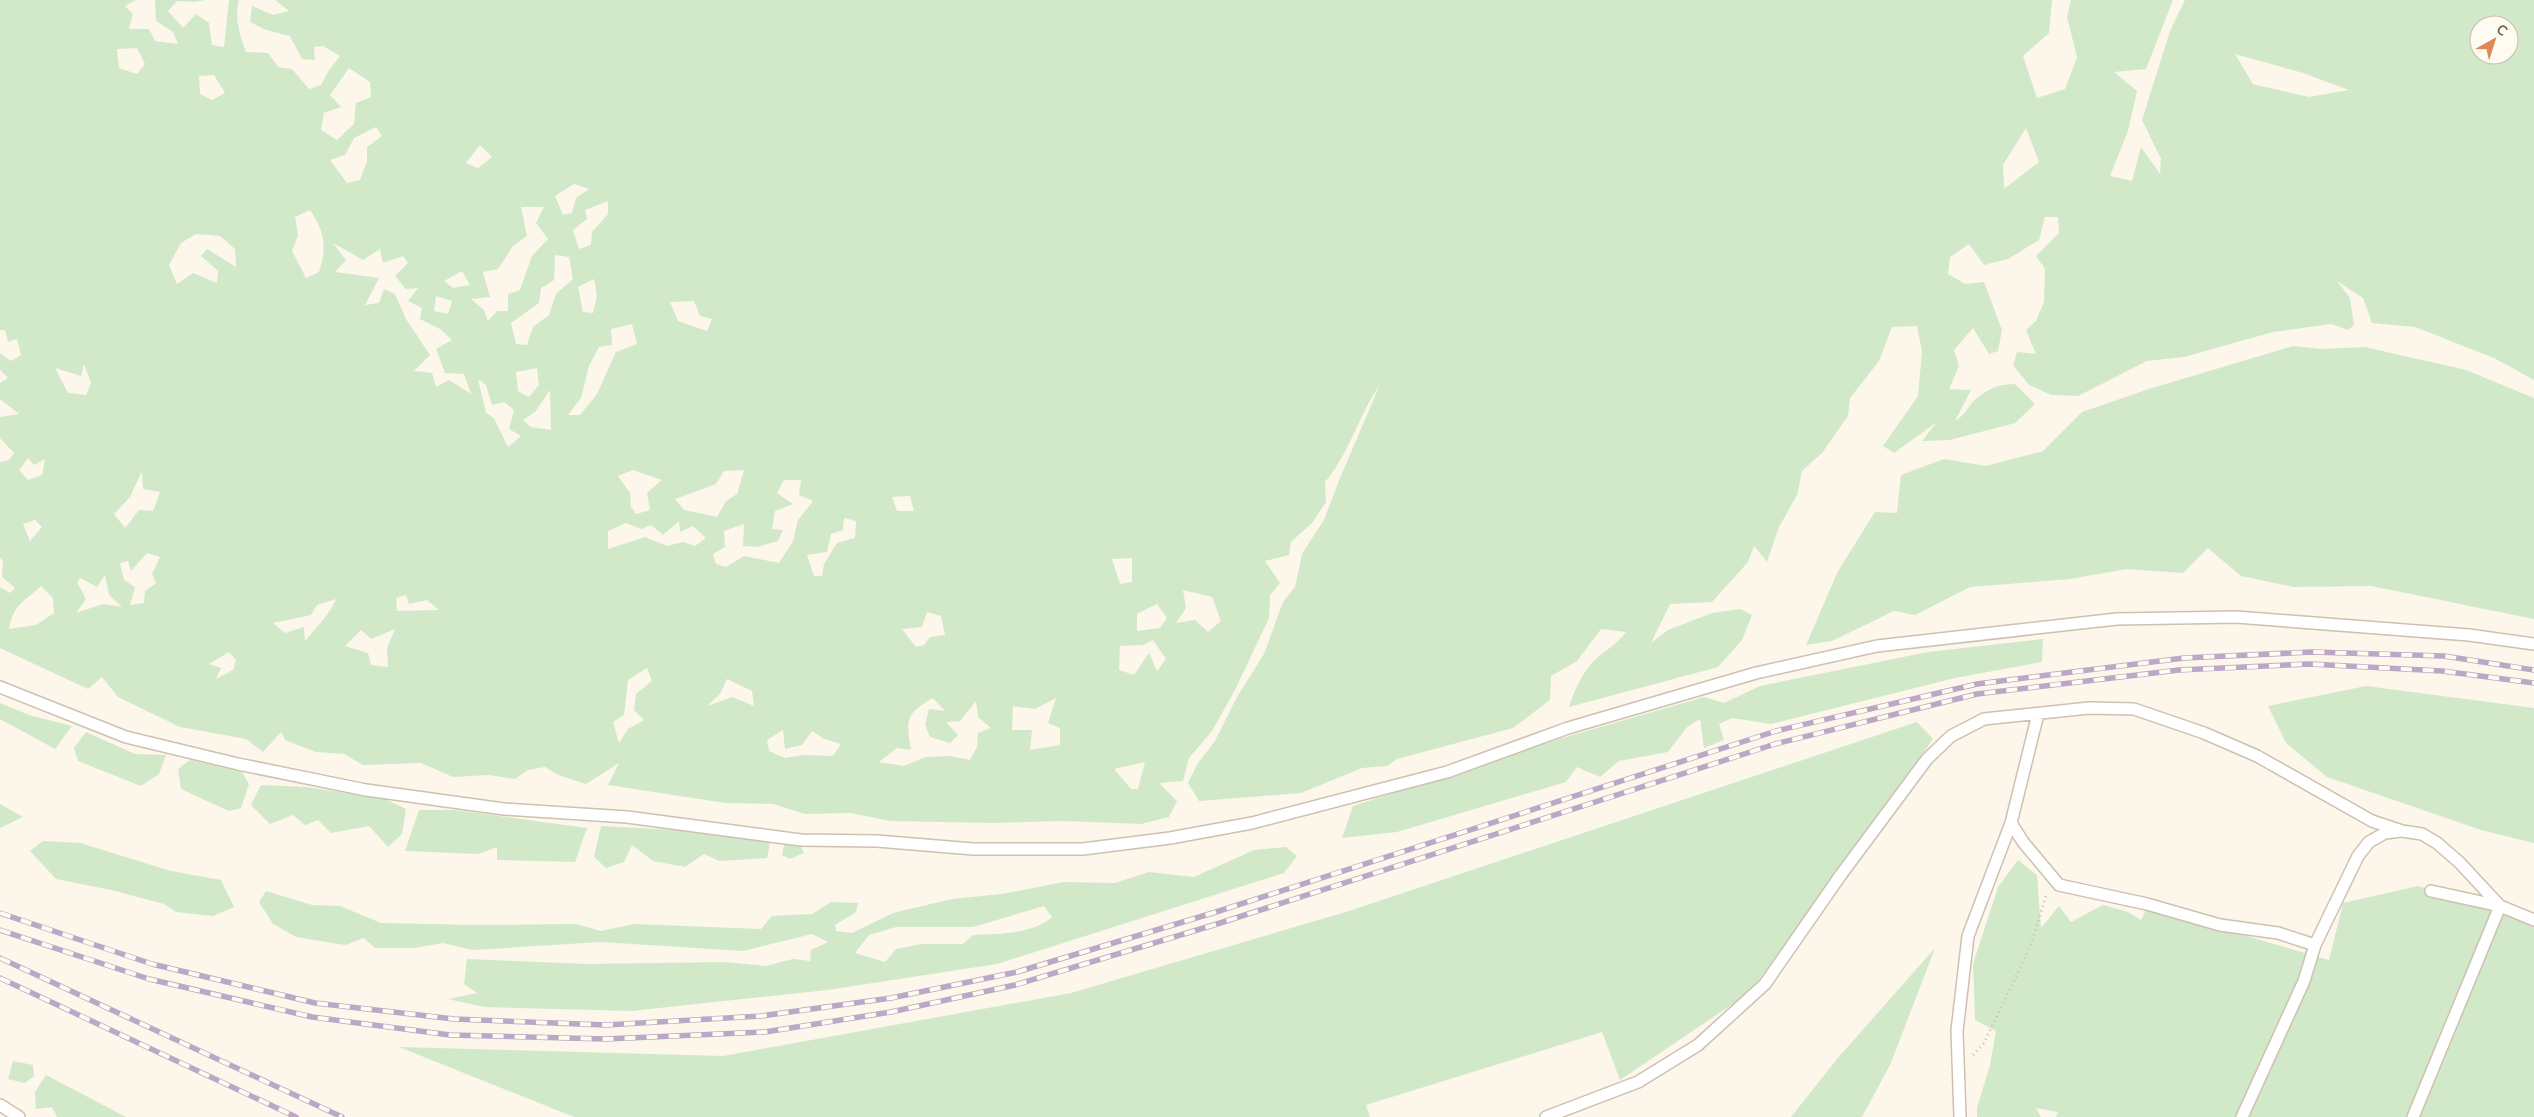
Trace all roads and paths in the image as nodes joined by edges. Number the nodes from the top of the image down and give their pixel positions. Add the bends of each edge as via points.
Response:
1 (2534, 644) edge
2 (0, 687) edge
3 (2038, 714) junction
4 (2011, 823) junction
5 (2402, 831) junction
6 (2059, 885) junction
7 (2431, 891) dead end
8 (2500, 906) junction
9 (2534, 920) edge
10 (2315, 945) junction
11 (1957, 1072) junction
12 (0, 1105) edge
13 (19, 1117) edge
14 (1546, 1117) edge
15 (1960, 1117) edge
16 (2242, 1117) edge
17 (2413, 1117) edge

1 - 2 lane via 2469,635 2236,617 2117,619 1877,646 1756,673 1568,728 1447,772 1252,823 1083,849 973,849 877,841 801,840 627,817 504,809 366,790 126,737
3 - 4 lane
3 - 5 lane via 2089,708 2134,709 2204,733 2257,756 2372,821
3 - 14 lane via 1984,719 1951,736 1927,759 1765,984 1698,1045 1638,1082
4 - 6 lane via 2022,842
4 - 11 lane via 1968,936 1957,1031
5 - 8 lane via 2422,834 2438,843
5 - 10 lane via 2385,833 2369,842 2358,856
6 - 10 lane via 2147,904 2220,925 2278,933
6 - 11 path via 2047,892 2030,947 1984,1043
7 - 8 lane
8 - 9 lane
8 - 17 lane
10 - 16 lane via 2304,981
11 - 15 lane
12 - 13 lane

